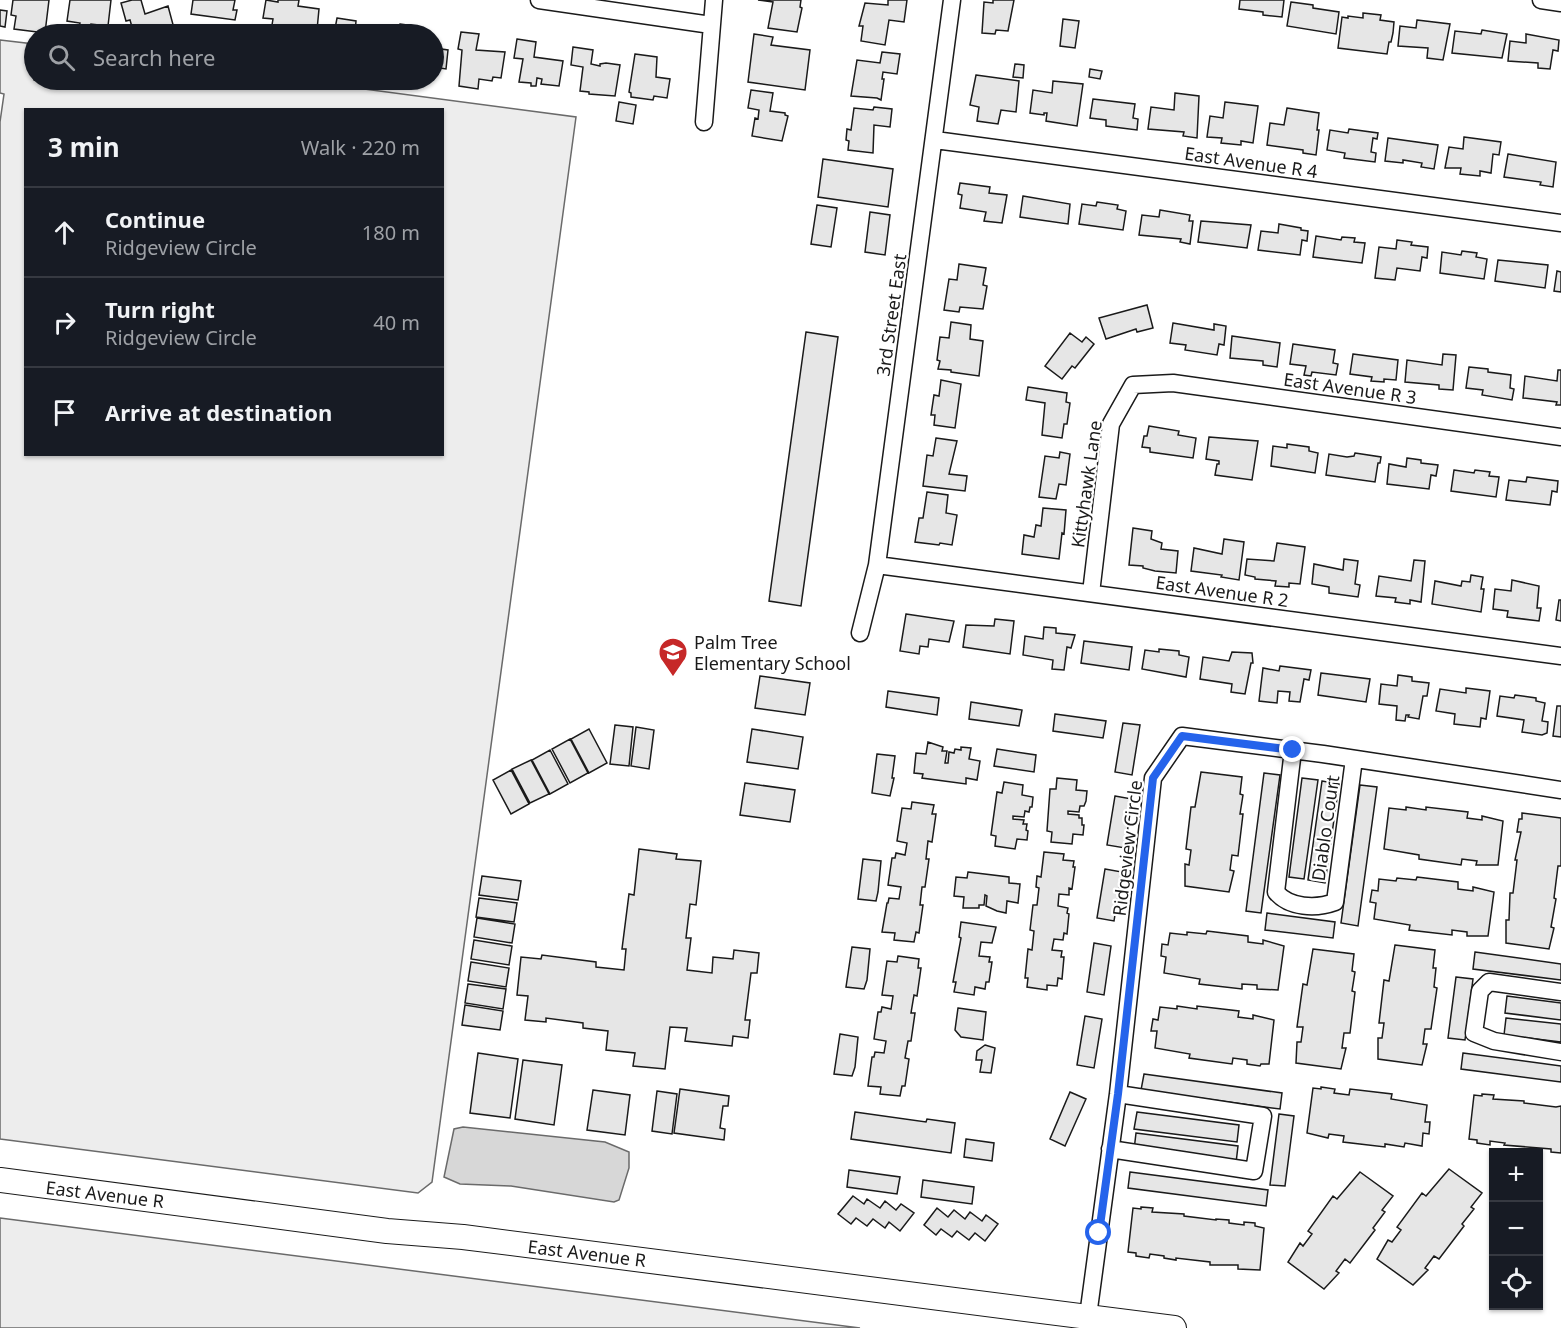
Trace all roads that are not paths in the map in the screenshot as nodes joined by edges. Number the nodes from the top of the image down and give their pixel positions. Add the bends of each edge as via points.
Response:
1 (539, 0) edge
2 (714, 0) edge
3 (952, 0) edge
4 (1541, 0) edge
5 (1561, 3) edge
6 (711, 25) junction
7 (704, 122) dead end
8 (935, 140) junction
9 (1561, 223) edge
10 (1133, 385) joint
11 (1561, 437) edge
12 (877, 565) junction
13 (1091, 593) junction
14 (860, 633) dead end
15 (1561, 656) edge
16 (1293, 750) junction
17 (1354, 759) junction
18 (1561, 790) edge
19 (1561, 992) edge
20 (1561, 1052) edge
21 (1118, 1094) junction
22 (1110, 1149) junction
23 (0, 1180) edge
24 (1088, 1316) junction
25 (1174, 1328) edge

1 - 6 street
2 - 6 street
3 - 8 street, 3rd Street East
4 - 5 street
6 - 7 street
8 - 9 street, East Avenue R 4
8 - 12 street, 3rd Street East
10 - 11 street, East Avenue R 3 via 1173,383
10 - 13 street, Kittyhawk Lane via 1111,423
12 - 13 street, East Avenue R 2
12 - 14 street, 3rd Street East
13 - 15 street, East Avenue R 2
16 - 17 street, Ridgeview Circle
16 - 17 street, Diablo Court via 1276,892 1282,899 1300,905 1324,906 1335,902
16 - 21 street, Ridgeview Circle via 1182,736 1153,778
17 - 18 street, Ridgeview Circle
19 - 20 street via 1489,982 1480,991 1474,1033 1494,1041
21 - 22 street, Ridgeview Circle
21 - 22 street via 1263,1116 1254,1171
22 - 24 street, Ridgeview Circle
23 - 24 street, East Avenue R
24 - 25 street, East Avenue R

